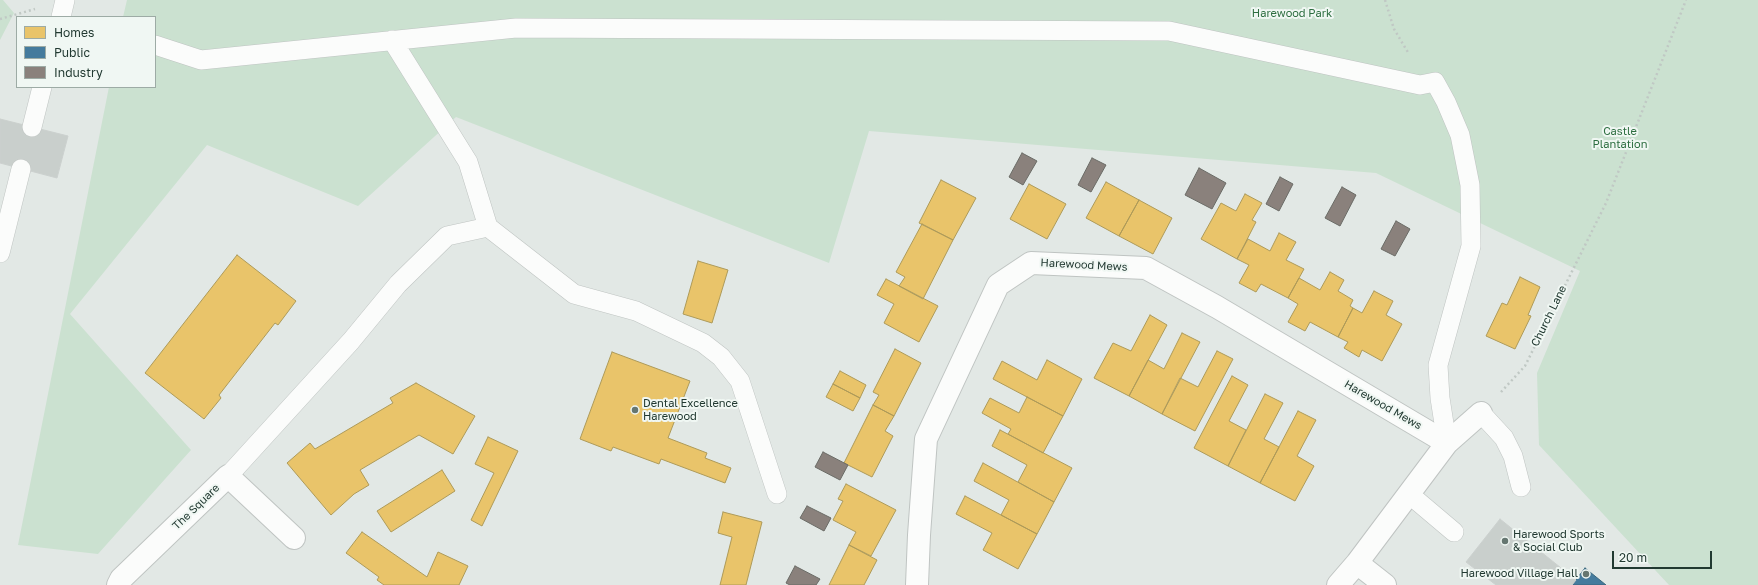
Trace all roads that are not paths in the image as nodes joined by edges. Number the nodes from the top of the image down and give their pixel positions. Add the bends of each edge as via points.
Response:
1 (392, 40) junction
2 (156, 45) edge
3 (42, 88) edge
4 (32, 127) dead end
5 (21, 169) dead end
6 (488, 227) junction
7 (0, 253) edge
8 (1481, 413) joint
9 (1447, 443) junction
10 (228, 476) junction
11 (1521, 487) dead end
12 (777, 494) dead end
13 (1409, 494) junction
14 (1454, 532) dead end
15 (294, 538) dead end
16 (1357, 563) junction
17 (118, 585) edge
18 (917, 585) edge
19 (1338, 585) edge
20 (1385, 585) edge

1 - 2 lane via 201,60
1 - 6 lane via 468,162
1 - 9 lane via 516,28 1169,31 1420,85 1435,82 1460,135 1470,185 1471,246 1438,365
3 - 4 lane
5 - 7 lane
6 - 10 lane via 447,236 398,284 351,342
6 - 12 lane via 574,294 636,311 703,344 721,356 740,381
8 - 9 street
8 - 11 lane via 1504,438 1513,456
9 - 13 street
9 - 18 street, Harewood Mews via 1146,268 1032,263 998,285 926,439
10 - 15 street, The Square
10 - 17 street, The Square via 120,579
13 - 14 lane
13 - 16 street
16 - 19 street
16 - 20 street

